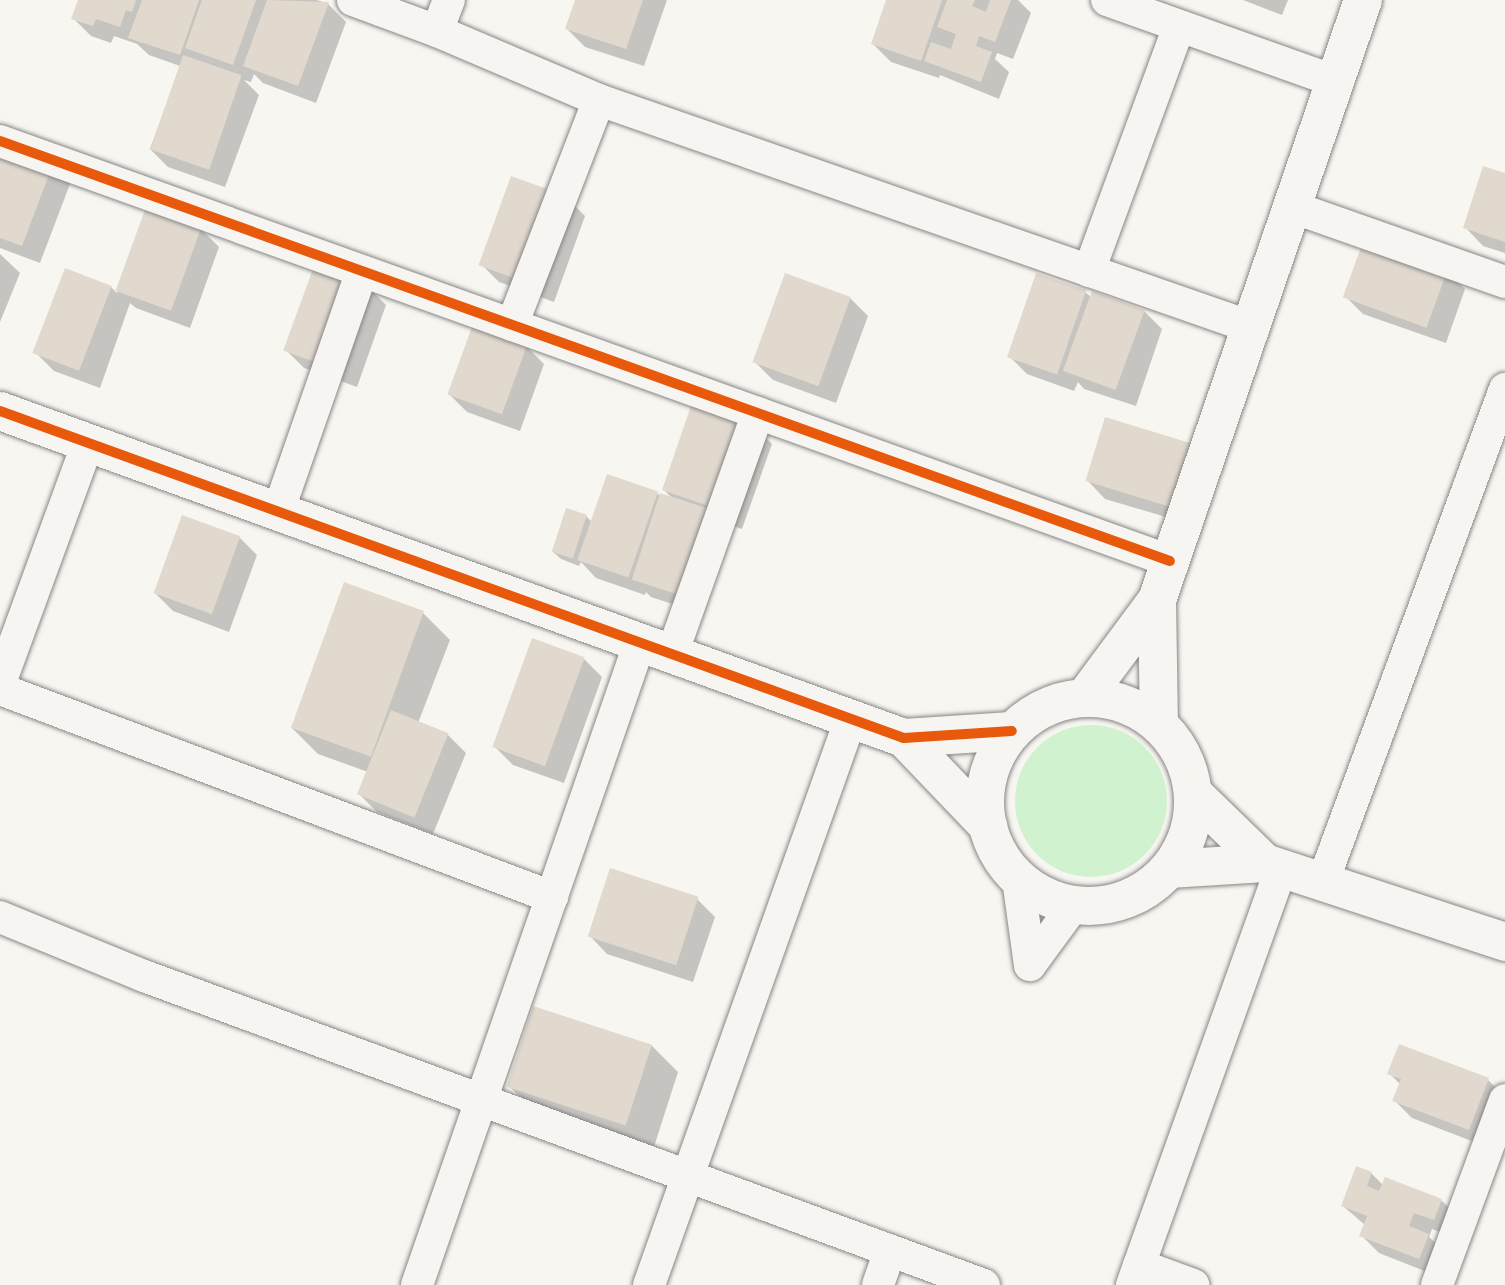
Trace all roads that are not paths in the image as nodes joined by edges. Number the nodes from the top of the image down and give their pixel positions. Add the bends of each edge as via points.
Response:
1 (353, 0) edge
2 (449, 0) edge
3 (1107, 0) edge
4 (1363, 0) edge
5 (1179, 26) junction
6 (437, 32) junction
7 (1335, 81) junction
8 (599, 100) junction
9 (0, 141) edge
10 (1292, 207) junction
11 (362, 271) junction
12 (1089, 271) junction
13 (1505, 282) edge
14 (512, 325) junction
15 (1251, 327) junction
16 (1505, 389) edge
17 (0, 411) edge
18 (758, 413) junction
19 (88, 442) junction
20 (278, 512) junction
21 (1170, 561) junction
22 (1157, 600) junction
23 (656, 648) junction
24 (0, 683) edge
25 (0, 689) edge
26 (1085, 696) junction
27 (851, 718) junction
28 (1159, 723) junction
29 (1012, 731) junction
30 (904, 738) junction
31 (1194, 794) junction
32 (988, 826) junction
33 (1273, 866) junction
34 (1169, 869) junction
35 (1017, 879) junction
36 (1322, 884) junction
37 (551, 897) junction
38 (1074, 905) junction
39 (0, 917) edge
40 (1505, 942) edge
41 (481, 1100) junction
42 (1505, 1100) edge
43 (688, 1176) junction
44 (890, 1251) junction
45 (1136, 1275) edge
46 (416, 1285) edge
47 (649, 1285) edge
48 (878, 1285) edge
49 (984, 1285) edge
50 (1193, 1285) edge
51 (1437, 1285) edge

1 - 6 street
2 - 6 street
3 - 5 street
4 - 7 street
5 - 7 street
5 - 12 street
6 - 8 street
7 - 10 street
8 - 12 street
8 - 14 street
9 - 11 street
10 - 13 street
10 - 15 street
11 - 14 street
11 - 20 street
12 - 15 street
14 - 18 street
15 - 21 street
16 - 36 street
17 - 19 street
18 - 21 street
18 - 23 street
19 - 20 street
19 - 24 street
20 - 23 street
21 - 22 street
22 - 26 street
22 - 28 street
23 - 27 street
23 - 37 street
25 - 37 street
26 - 28 street via 1125,703
26 - 29 street via 1045,706
27 - 30 street
27 - 43 street
28 - 31 street via 1184,755
29 - 30 street
29 - 32 street via 993,759 985,792
30 - 32 street
31 - 33 street
31 - 34 street via 1189,834
32 - 35 street via 999,854
33 - 34 street
33 - 36 street
33 - 45 street
34 - 38 street via 1142,892 1109,905
35 - 38 street via 1044,896
35 - 38 street via 1030,965
36 - 40 street
37 - 41 street
39 - 41 street via 144,976
41 - 43 street
41 - 46 street
42 - 51 street
43 - 44 street
43 - 47 street
44 - 48 street
44 - 49 street
45 - 50 street

